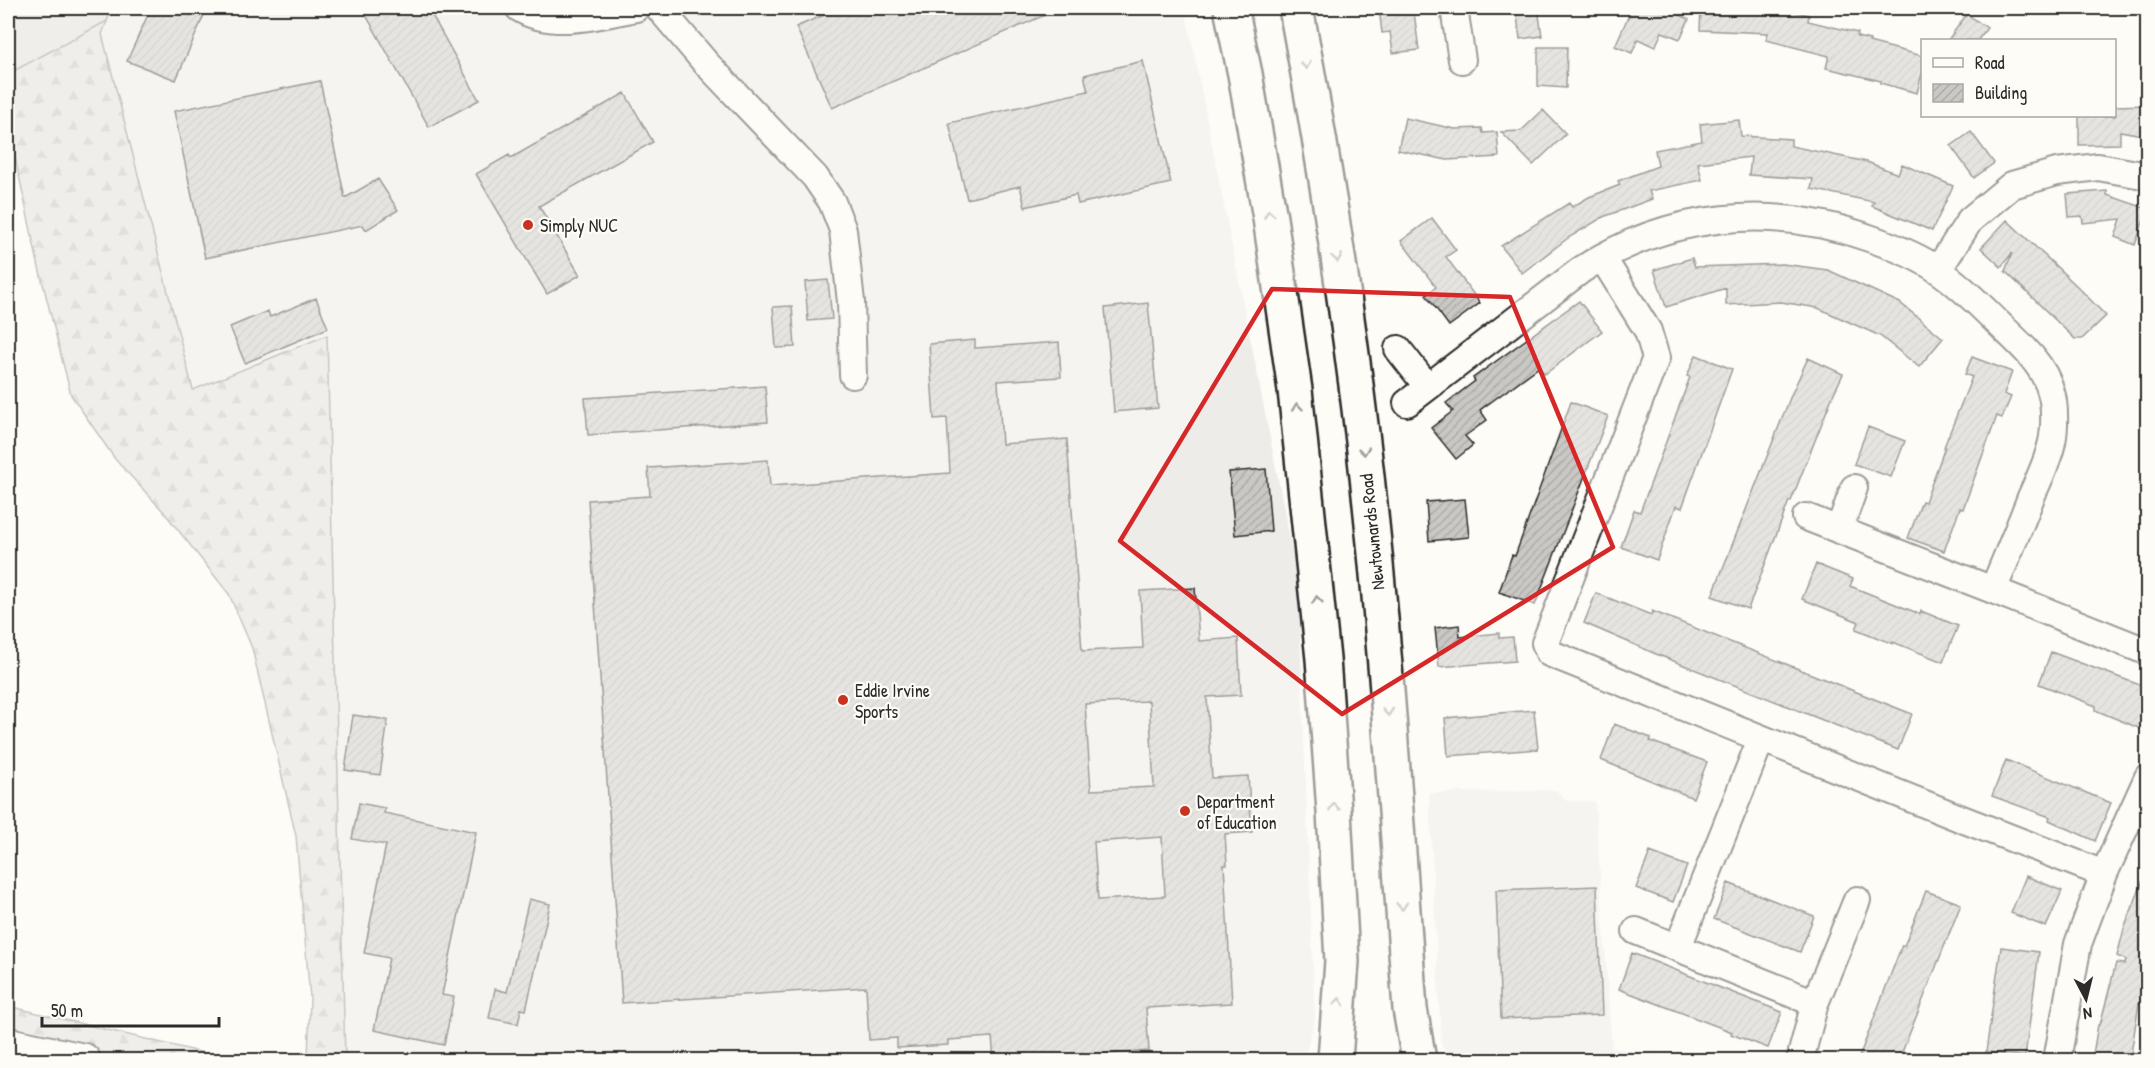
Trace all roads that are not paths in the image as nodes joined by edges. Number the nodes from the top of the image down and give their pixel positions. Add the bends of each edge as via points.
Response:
1 (519, 8) edge
2 (636, 8) edge
3 (659, 8) edge
4 (1231, 8) edge
5 (1296, 8) edge
6 (1454, 8) edge
7 (1462, 60) dead end
8 (2148, 176) edge
9 (1602, 257) junction
10 (1938, 270) junction
11 (1398, 348) dead end
12 (853, 375) dead end
13 (1427, 386) junction
14 (1407, 403) dead end
15 (1854, 488) dead end
16 (1806, 518) dead end
17 (1839, 531) junction
18 (1993, 590) junction
19 (2148, 652) edge
20 (1761, 739) junction
21 (2148, 777) edge
22 (2104, 874) junction
23 (1857, 900) dead end
24 (1636, 932) dead end
25 (1678, 947) junction
26 (1815, 1003) junction
27 (8, 1044) edge
28 (84, 1060) edge
29 (1335, 1060) edge
30 (1419, 1060) edge
31 (1800, 1060) edge
32 (2057, 1060) edge

1 - 2 street via 550,19
3 - 12 street via 815,177 832,202 843,230 851,302
29 -> 4 highway via 1342,961 1323,659 1295,390 1270,218
5 -> 30 highway, Newtownards Road via 1362,433 1384,653 1410,1009
6 - 7 street
8 - 10 street via 2098,167 2057,172 2012,185 1970,220
9 - 10 street via 1666,230 1731,217 1791,218 1850,231 1898,248
9 - 13 street
9 - 20 street via 1648,331 1656,358 1545,643 1553,656
10 - 18 street via 2025,349 2043,372 2052,393 2053,440
11 - 13 street
13 - 14 street
15 - 17 street
16 - 17 street
17 - 18 street
18 - 19 street
20 - 22 street
20 - 25 street
21 - 22 street
22 - 32 street via 2078,944
23 - 26 street
24 - 25 street
25 - 26 street
26 - 31 street
27 - 28 street

